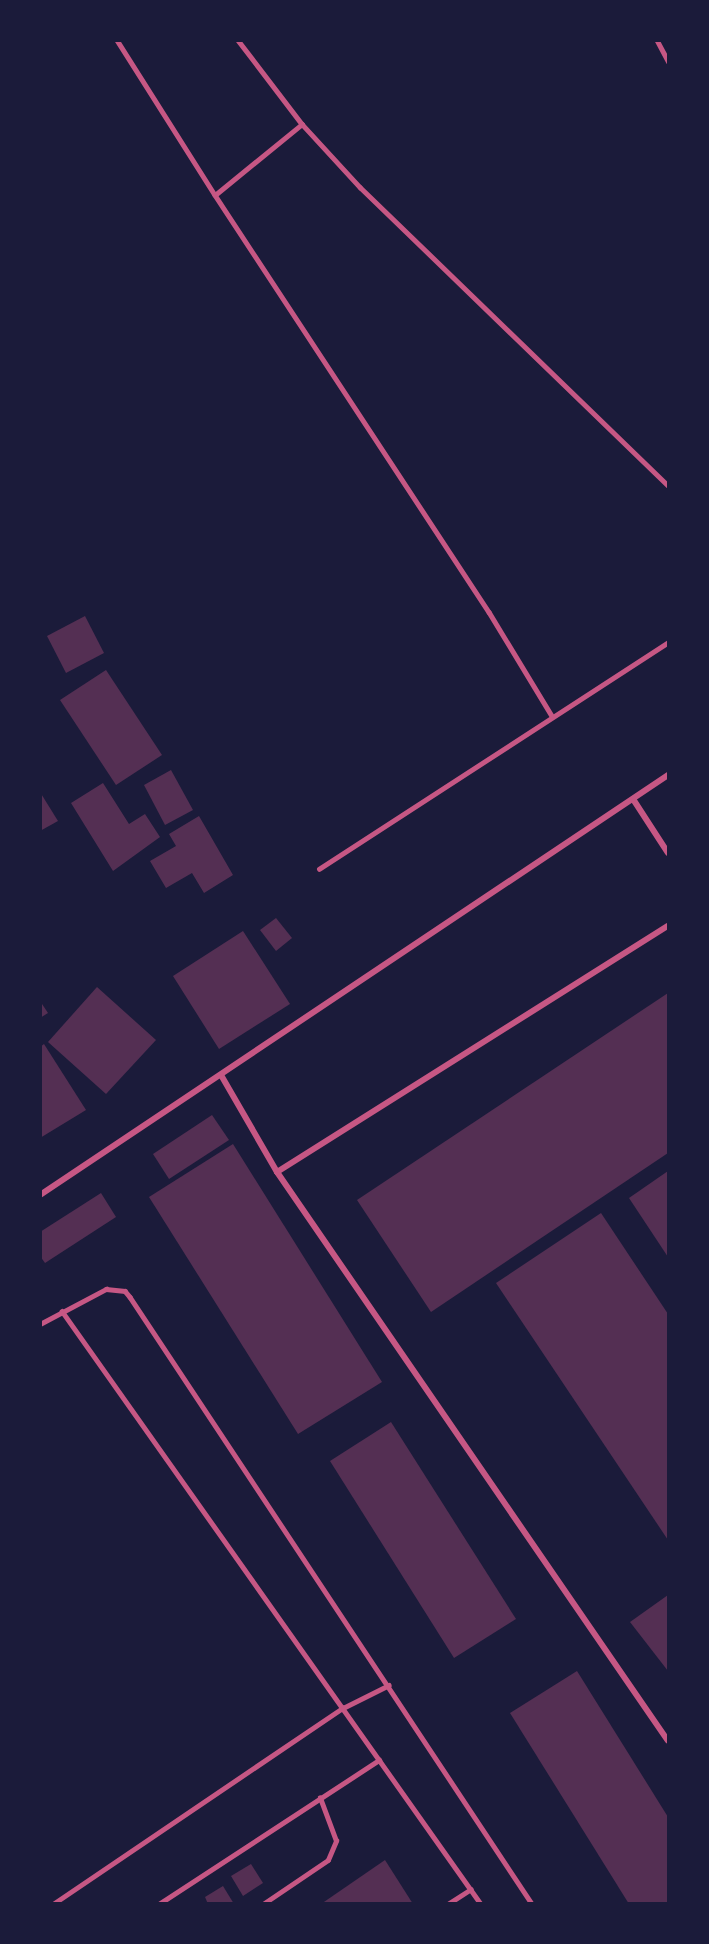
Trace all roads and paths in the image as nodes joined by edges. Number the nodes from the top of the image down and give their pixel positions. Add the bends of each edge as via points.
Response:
1 (117, 40) edge
2 (238, 40) edge
3 (657, 40) edge
4 (669, 61) edge
5 (302, 124) junction
6 (214, 195) junction
7 (669, 485) edge
8 (669, 642) edge
9 (552, 716) junction
10 (669, 775) edge
11 (633, 799) junction
12 (669, 853) edge
13 (319, 868) dead end
14 (669, 926) edge
15 (221, 1075) junction
16 (277, 1172) junction
17 (40, 1195) edge
18 (62, 1311) junction
19 (40, 1324) edge
20 (389, 1685) junction
21 (343, 1708) junction
22 (669, 1741) edge
23 (379, 1760) junction
24 (320, 1798) junction
25 (471, 1889) junction
26 (53, 1904) edge
27 (159, 1904) edge
28 (263, 1904) edge
29 (448, 1904) edge
30 (481, 1904) edge
31 (532, 1904) edge

1 - 6 lane
2 - 5 lane
3 - 4 lane
5 - 6 lane
5 - 7 lane via 360,187
6 - 9 lane via 489,612
8 - 9 lane
9 - 13 lane
10 - 11 street
11 - 12 street
11 - 15 street
14 - 16 street
15 - 16 street
15 - 17 street
16 - 22 street
18 - 19 lane
18 - 20 lane via 106,1288 125,1291
18 - 21 lane
20 - 21 lane
20 - 31 lane
21 - 23 lane
21 - 26 lane
23 - 24 lane
23 - 25 lane
24 - 27 lane
24 - 28 lane via 336,1841 328,1860
25 - 29 lane
25 - 30 lane

